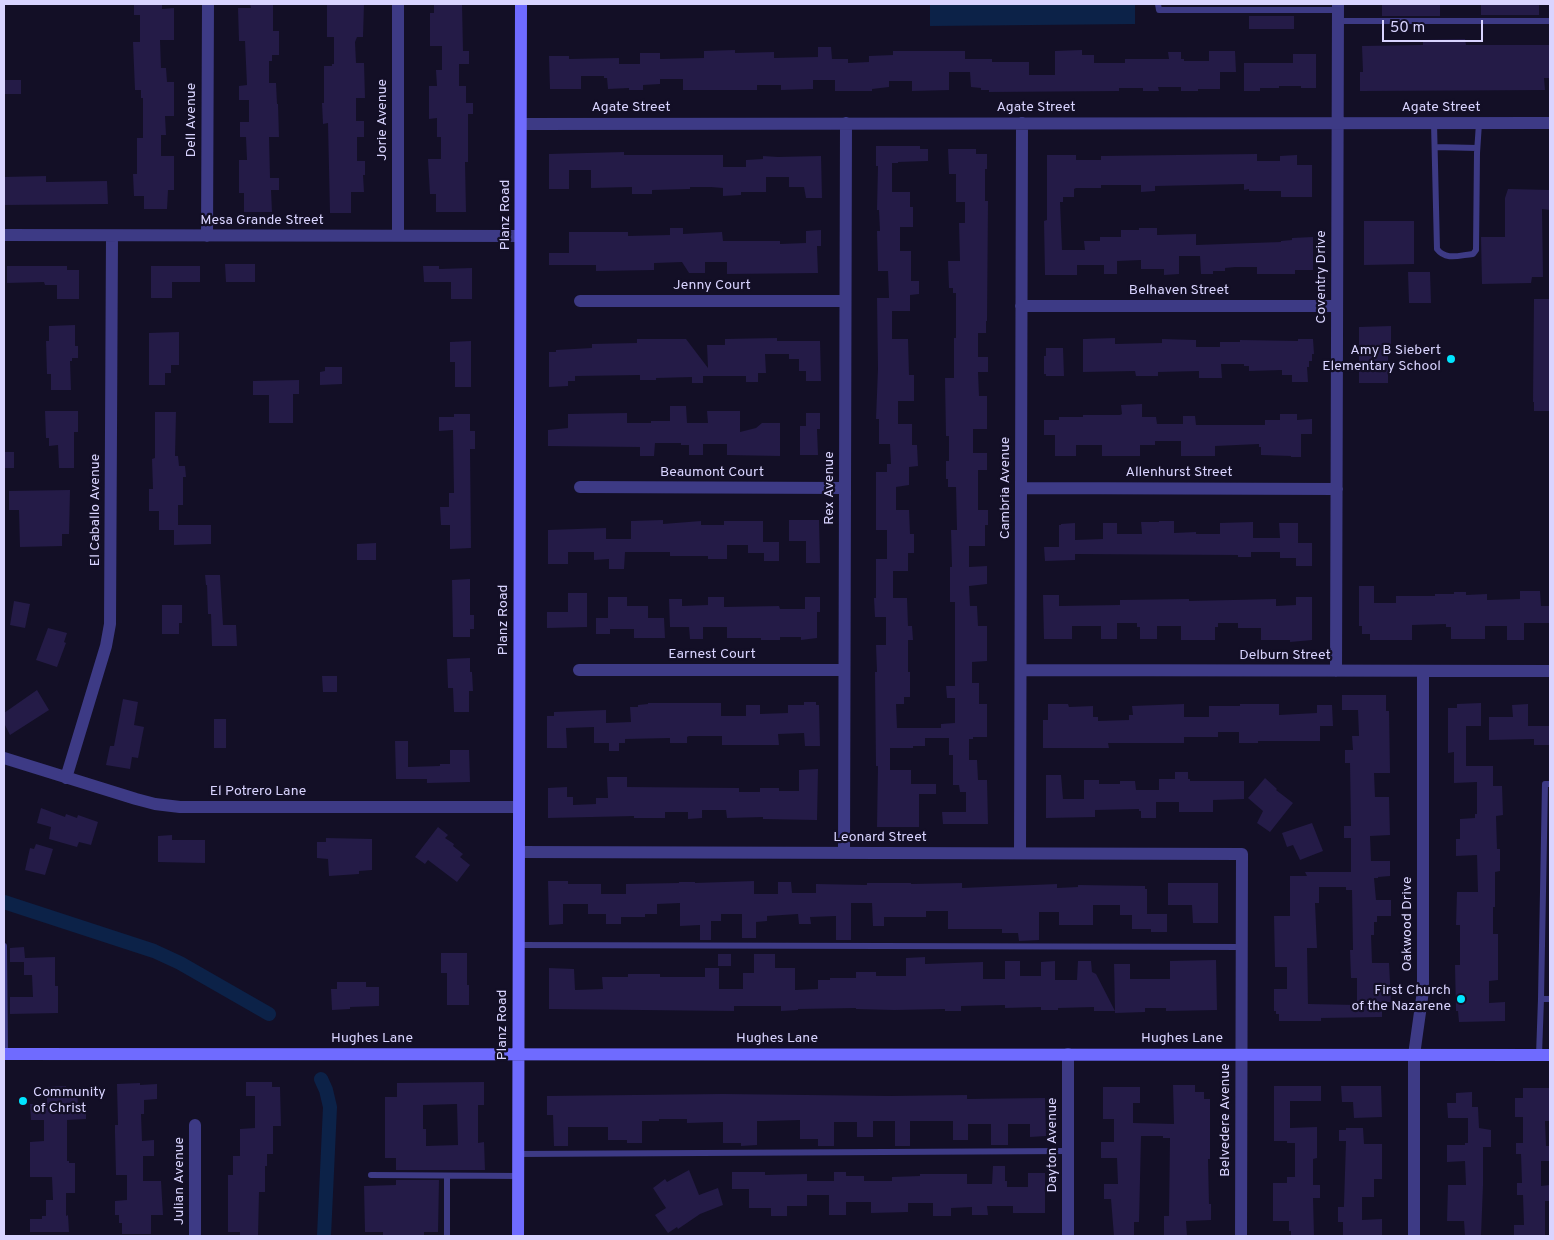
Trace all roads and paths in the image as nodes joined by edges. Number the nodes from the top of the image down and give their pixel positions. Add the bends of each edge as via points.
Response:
1 (208, 4) edge
2 (398, 4) edge
3 (521, 4) edge
4 (1158, 4) edge
5 (1338, 11) edge
6 (1550, 21) edge
7 (846, 123) junction
8 (1022, 123) junction
9 (1338, 123) junction
10 (1434, 123) junction
11 (1479, 123) junction
12 (1550, 123) edge
13 (521, 124) junction
14 (1435, 147) junction
15 (1477, 148) junction
16 (4, 235) edge
17 (112, 236) junction
18 (207, 236) junction
19 (398, 236) junction
20 (520, 236) junction
21 (580, 301) dead end
22 (845, 301) junction
23 (1022, 306) junction
24 (1337, 306) junction
25 (580, 487) dead end
26 (845, 488) junction
27 (1021, 488) junction
28 (1337, 489) junction
29 (579, 670) dead end
30 (844, 670) junction
31 (1020, 670) junction
32 (1336, 671) junction
33 (1423, 671) junction
34 (1550, 671) edge
35 (4, 758) edge
36 (66, 778) junction
37 (1550, 784) edge
38 (519, 807) junction
39 (519, 852) junction
40 (844, 853) junction
41 (1020, 853) junction
42 (1242, 854) joint
43 (519, 945) junction
44 (4, 946) edge
45 (1242, 947) junction
46 (1541, 999) junction
47 (1550, 999) edge
48 (4, 1054) edge
49 (518, 1054) junction
50 (1068, 1054) junction
51 (1241, 1054) junction
52 (1414, 1055) junction
53 (1544, 1055) edge
54 (195, 1125) dead end
55 (1068, 1152) junction
56 (518, 1154) junction
57 (371, 1176) dead end
58 (447, 1176) junction
59 (518, 1176) junction
60 (195, 1236) edge
61 (448, 1236) edge
62 (518, 1236) edge
63 (1068, 1236) edge
64 (1241, 1236) edge
65 (1414, 1236) edge

1 - 18 street, Dell Avenue
2 - 19 street, Jorie Avenue
3 - 13 street, Planz Road
4 - 5 lane via 1158,10
5 - 6 lane
5 - 9 street, Coventry Drive
7 - 8 street, Agate Street
7 - 13 street, Agate Street
7 - 22 street, Rex Avenue
8 - 9 street, Agate Street
8 - 23 street, Cambria Avenue
9 - 10 street, Agate Street
9 - 24 street, Coventry Drive
10 - 11 street, Agate Street
10 - 14 lane
11 - 12 street, Agate Street
11 - 15 lane
13 - 20 street, Planz Road
14 - 15 lane
14 - 15 lane via 1437,249 1447,257 1473,254 1476,250
16 - 17 street, Mesa Grande Street
17 - 18 street, Mesa Grande Street
17 - 36 street, El Caballo Avenue via 110,624
18 - 19 street, Mesa Grande Street
19 - 20 street, Mesa Grande Street
20 - 38 street, Planz Road
21 - 22 street, Jenny Court
22 - 26 street, Rex Avenue
23 - 24 street, Belhaven Street
23 - 27 street, Cambria Avenue
24 - 28 street, Coventry Drive
25 - 26 street, Beaumont Court
26 - 30 street, Rex Avenue
27 - 28 street, Allenhurst Street
27 - 31 street, Cambria Avenue
28 - 32 street, Coventry Drive
29 - 30 street, Earnest Court
30 - 40 street, Rex Avenue
31 - 32 street, Delburn Street
31 - 41 street, Cambria Avenue
32 - 33 street, Delburn Street
33 - 34 street, Delburn Street
33 - 52 street, Oakwood Drive via 1422,991
35 - 36 street, El Potrero Lane
36 - 38 street, El Potrero Lane via 145,801 180,807
37 - 46 lane via 1545,784
38 - 39 street, Planz Road
39 - 40 street, Leonard Street
39 - 43 street, Planz Road
40 - 41 street, Leonard Street
41 - 42 street, Leonard Street
42 - 45 street, Belvedere Avenue
43 - 45 lane
43 - 49 street, Planz Road
44 - 48 lane
45 - 51 street, Belvedere Avenue
46 - 47 lane
46 - 53 lane
48 - 49 street, Hughes Lane
49 - 50 street, Hughes Lane
49 - 56 street, Planz Road
50 - 51 street, Hughes Lane
50 - 55 street, Dayton Avenue
51 - 52 street, Hughes Lane
51 - 64 street, Belvedere Avenue
52 - 53 street, Hughes Lane
52 - 65 street, Oakwood Drive
54 - 60 street, Julian Avenue
55 - 56 lane
55 - 63 street, Dayton Avenue
56 - 59 street, Planz Road
57 - 58 lane
58 - 59 lane
58 - 61 lane
59 - 62 street, Planz Road

